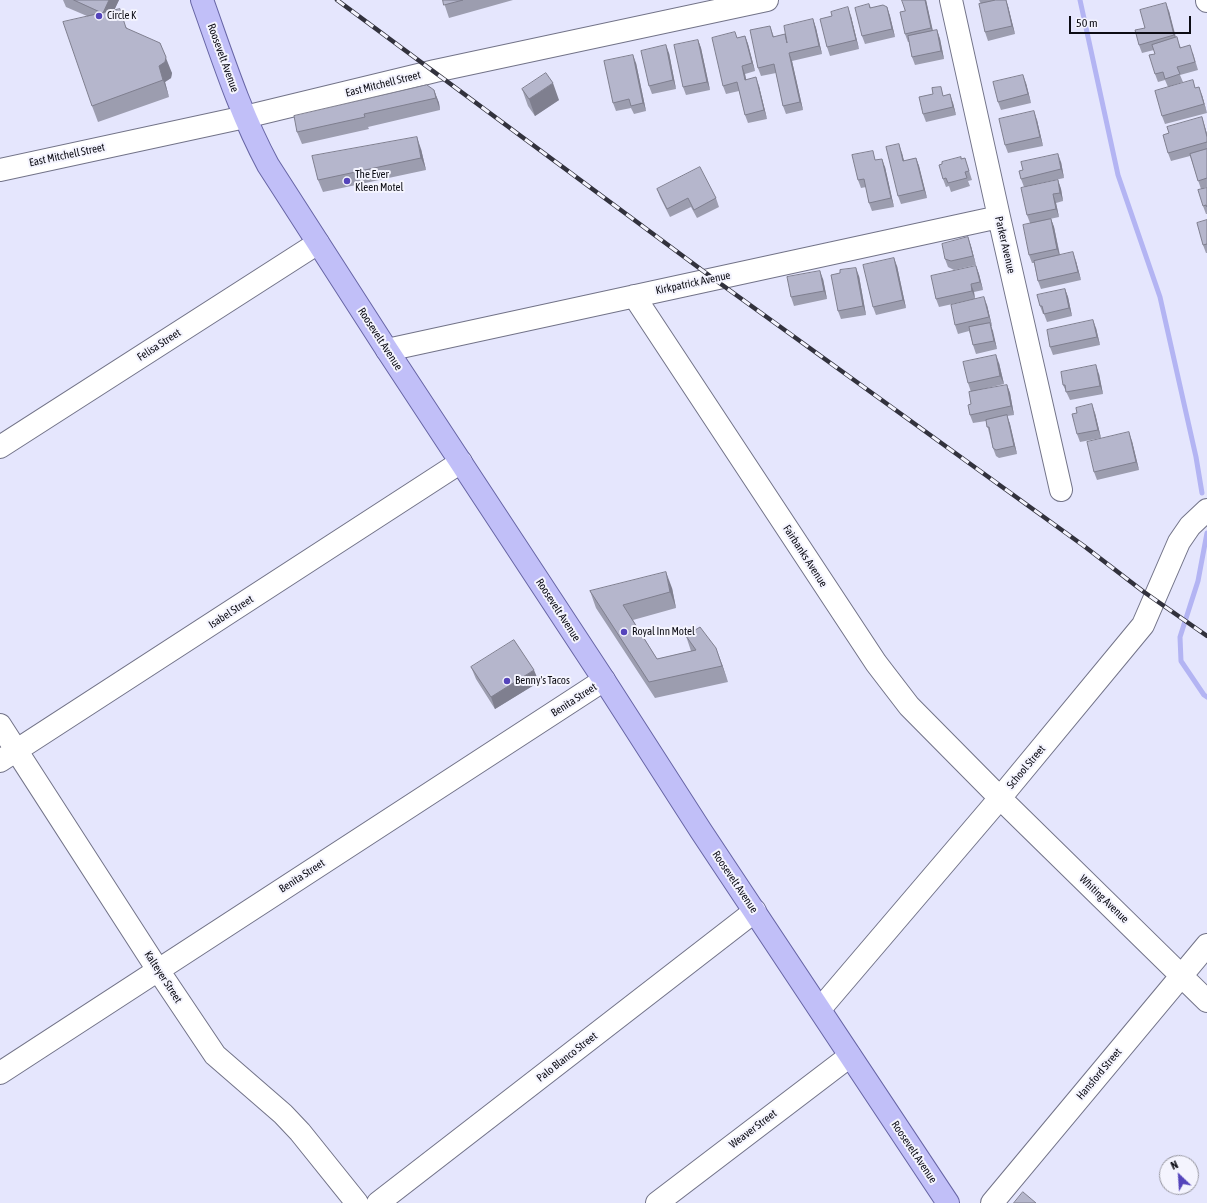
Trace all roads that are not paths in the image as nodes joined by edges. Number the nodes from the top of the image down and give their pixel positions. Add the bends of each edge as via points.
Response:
1 (202, 0) edge
2 (767, 0) edge
3 (951, 0) edge
4 (245, 117) junction
5 (0, 170) edge
6 (999, 217) junction
7 (318, 243) junction
8 (634, 296) junction
9 (386, 350) junction
10 (0, 447) edge
11 (461, 462) junction
12 (1061, 490) dead end
13 (1207, 510) edge
14 (604, 680) junction
15 (0, 725) edge
16 (8, 756) edge
17 (1000, 798) junction
18 (755, 911) junction
19 (1207, 945) edge
20 (158, 970) junction
21 (1181, 976) junction
22 (1207, 1001) edge
23 (820, 1009) junction
24 (850, 1056) junction
25 (0, 1072) edge
26 (357, 1203) edge
27 (378, 1203) edge
28 (657, 1203) edge
29 (946, 1203) edge
30 (992, 1203) edge

1 - 4 main road, Roosevelt Avenue
2 - 4 street, East Mitchell Street via 435,71
3 - 6 street, Parker Avenue
4 - 5 street, East Mitchell Street
4 - 7 main road, Roosevelt Avenue via 268,165
6 - 8 street, Kirkpatrick Avenue
6 - 12 street, Parker Avenue
7 - 9 main road, Roosevelt Avenue
7 - 10 street, Felisa Street
8 - 9 street, Kirkpatrick Avenue
8 - 17 street, Fairbanks Avenue via 876,663 909,706
9 - 11 main road, Roosevelt Avenue
11 - 14 main road, Roosevelt Avenue
11 - 16 street, Isabel Street
13 - 17 street, School Street via 1190,526 1179,542 1144,625
14 - 18 main road, Roosevelt Avenue
14 - 20 street, Benita Street
15 - 16 street, Kalteyer Street
16 - 20 street, Kalteyer Street
17 - 21 street, Whiting Avenue
17 - 23 street, School Street
18 - 23 main road, Roosevelt Avenue
18 - 27 street, Palo Blanco Street
19 - 21 street, Hansford Street
20 - 25 street, Benita Street
20 - 26 street, Kalteyer Street via 215,1055 283,1114
21 - 22 street, Whiting Avenue
21 - 30 street, Hansford Street
23 - 24 main road, Roosevelt Avenue
24 - 28 street, Weaver Street
24 - 29 main road, Roosevelt Avenue

